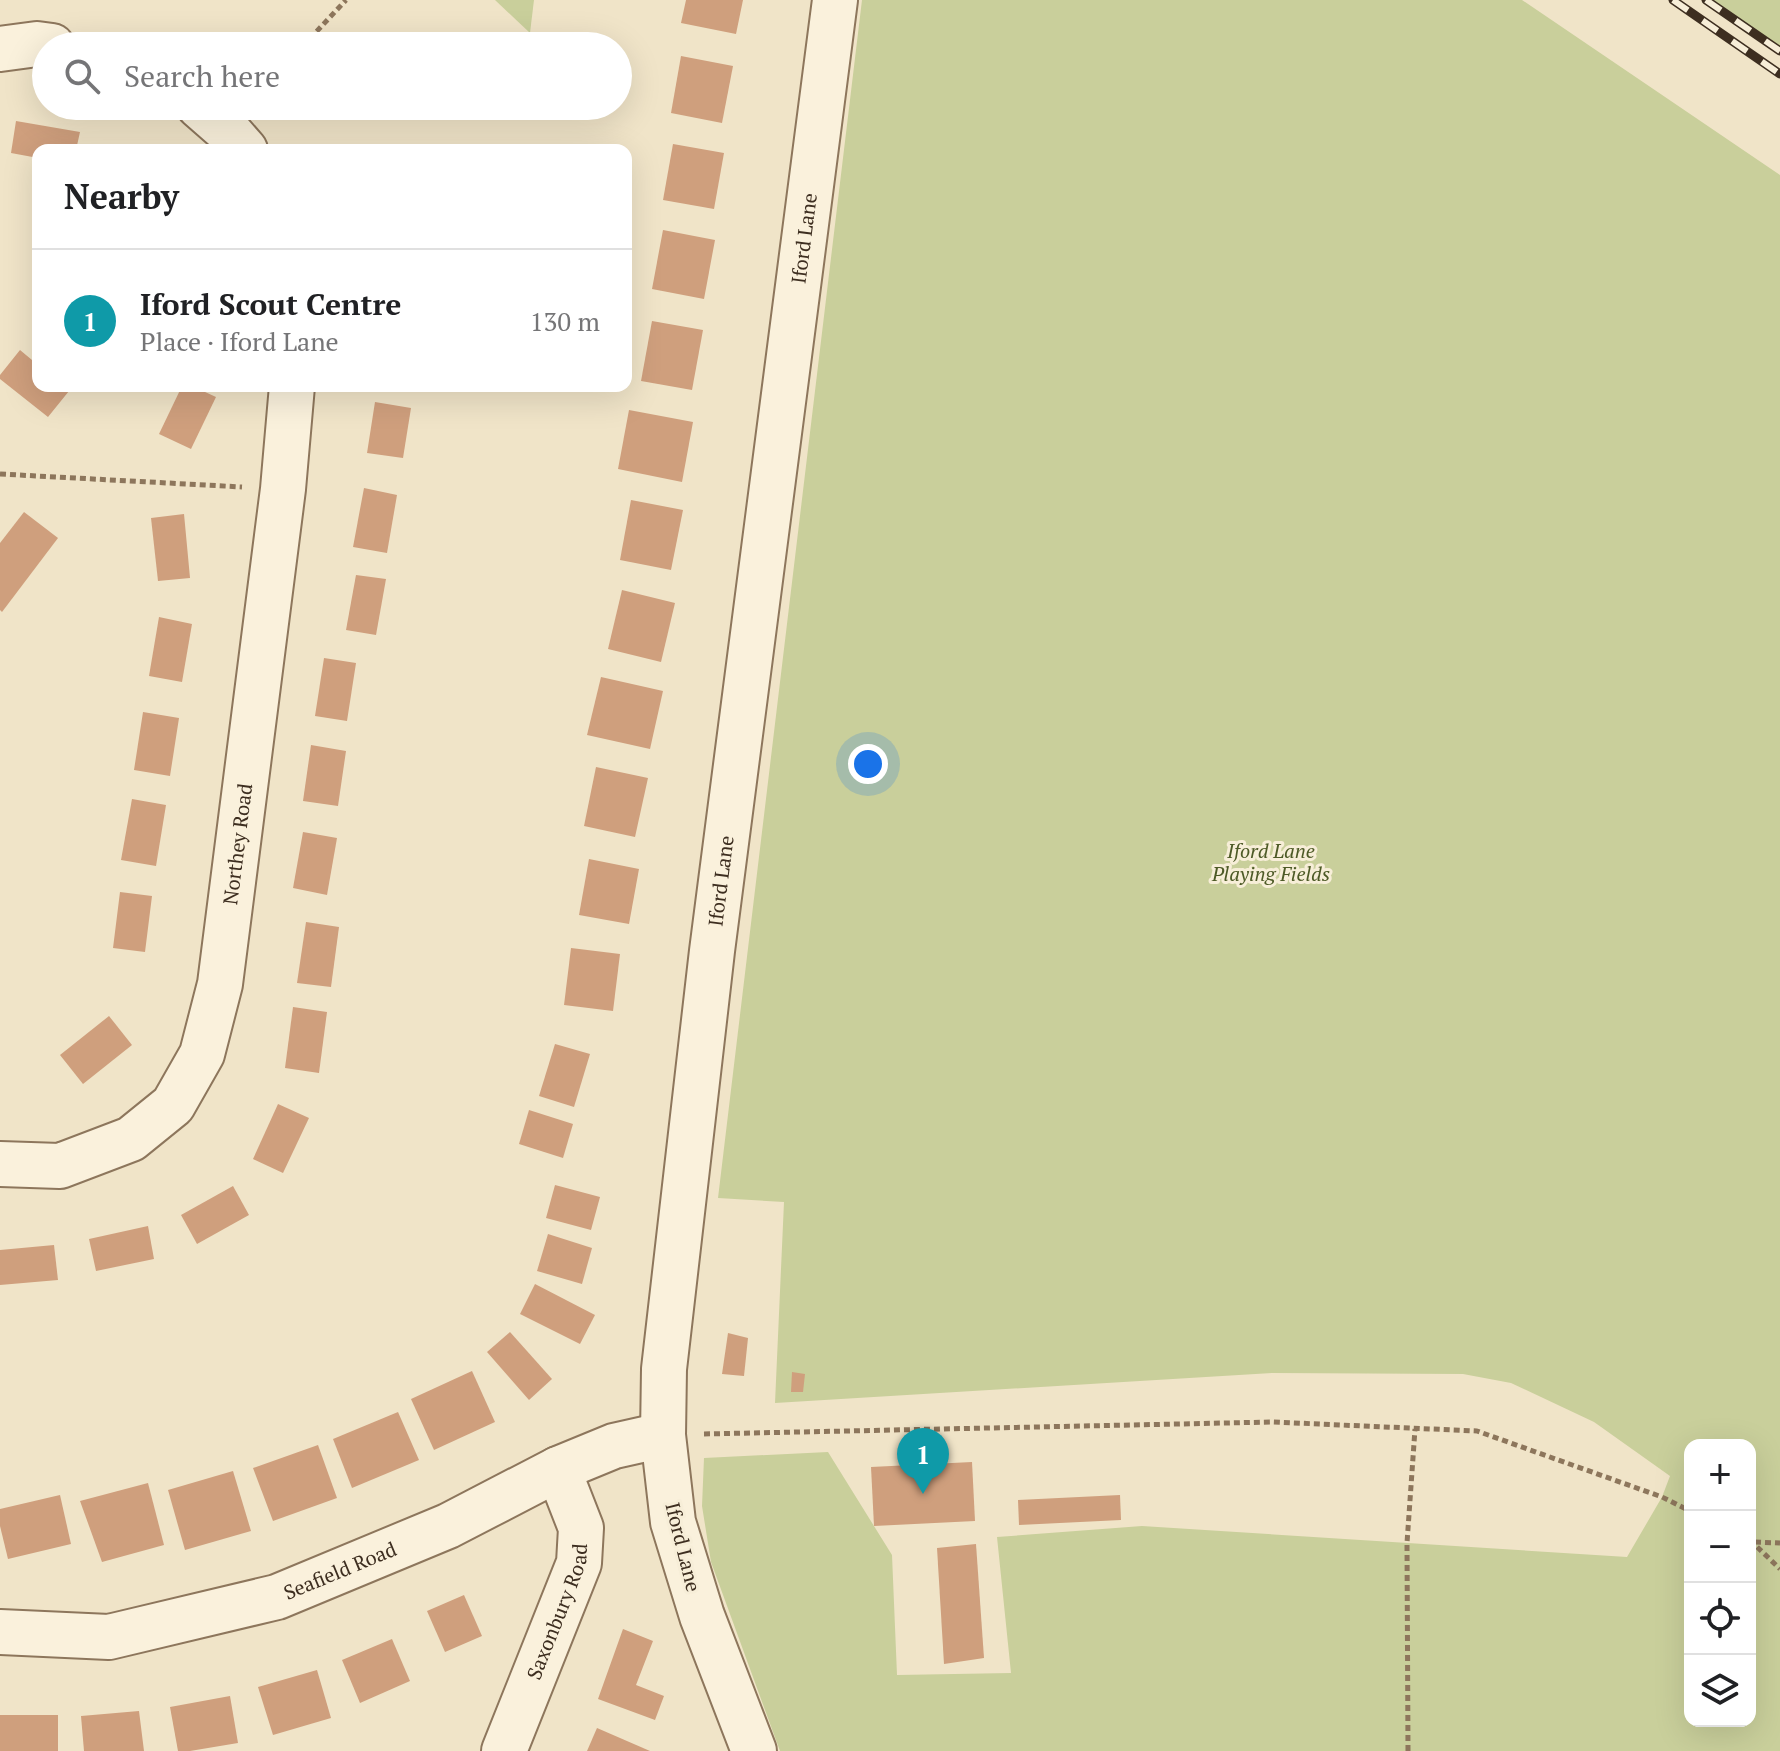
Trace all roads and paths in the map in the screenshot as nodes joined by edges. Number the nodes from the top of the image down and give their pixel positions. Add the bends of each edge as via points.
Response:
1 (346, 0) edge
2 (835, 0) edge
3 (316, 32) edge
4 (32, 45) edge
5 (0, 49) edge
6 (215, 120) edge
7 (240, 144) edge
8 (291, 392) edge
9 (0, 474) edge
10 (283, 489) junction
11 (0, 1164) edge
12 (1415, 1429) junction
13 (663, 1435) junction
14 (558, 1469) junction
15 (1684, 1508) edge
16 (1756, 1540) edge
17 (1780, 1543) edge
18 (1756, 1544) edge
19 (1780, 1569) edge
20 (0, 1632) edge
21 (504, 1751) edge
22 (754, 1751) edge
23 (1408, 1751) edge

1 - 3 path
2 - 13 street, Iford Lane via 712,951 664,1369
4 - 5 street
6 - 7 street
8 - 10 street, Northey Road
9 - 10 path
10 - 11 street, Northey Road via 220,984 202,1054 173,1105 131,1139 60,1166
12 - 13 path via 1273,1422
12 - 15 path via 1477,1431
12 - 23 path via 1407,1543
13 - 14 street, Seafield Road via 614,1446
13 - 22 street, Iford Lane via 673,1522 702,1616
14 - 20 street, Seafield Road via 448,1526 277,1597 109,1637
14 - 21 street, Saxonbury Road via 581,1528 579,1563
16 - 17 path
18 - 19 path

